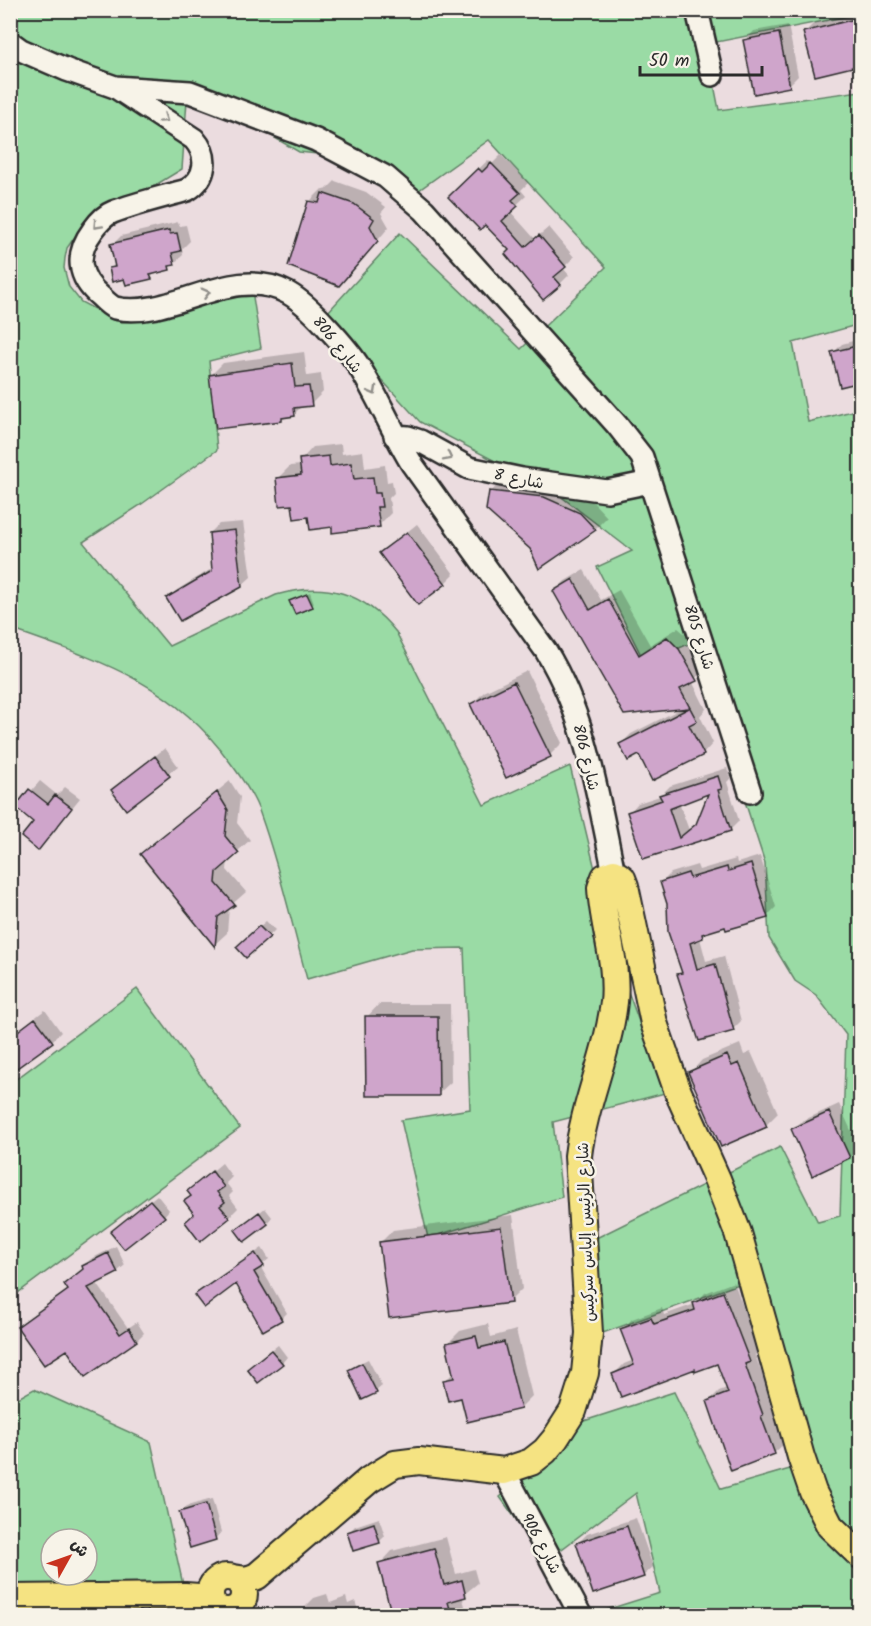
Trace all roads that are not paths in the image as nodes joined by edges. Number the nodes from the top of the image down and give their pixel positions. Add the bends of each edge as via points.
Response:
1 (697, 10) edge
2 (10, 42) edge
3 (712, 75) dead end
4 (115, 87) junction
5 (395, 436) junction
6 (650, 482) junction
7 (750, 792) dead end
8 (614, 873) junction
9 (504, 1471) junction
10 (861, 1555) edge
11 (10, 1598) edge
12 (232, 1598) edge
13 (581, 1616) edge

1 - 3 street
2 - 4 street via 67,70
4 -> 5 street, شارع 806 via 194,140 205,163 198,182 187,190 109,214 96,224 80,258 82,274 95,293 112,307 132,310 232,286 268,285 288,293 313,312 359,366
4 - 6 street, شارع 805 via 190,92 316,140 386,177 424,210 617,425 642,457
5 -> 6 street, شارع 8 via 420,441 469,468 533,481 607,491
5 - 8 street, شارع 806 via 561,676 577,715
6 - 7 street, شارع 805
8 - 9 main road, شارع الرئيس إلياس سركيس via 605,878 601,888 614,1000 578,1155 589,1333 585,1373 573,1411 545,1451 531,1462
8 - 10 main road via 626,886 654,1023 678,1092 738,1233 813,1492 830,1526
9 - 12 main road, شارع الرئيس إلياس سركيس via 419,1461 395,1464 369,1480
9 - 13 street, شارع 906
11 - 12 main road, شارع الرئيس إلياس سركيس

